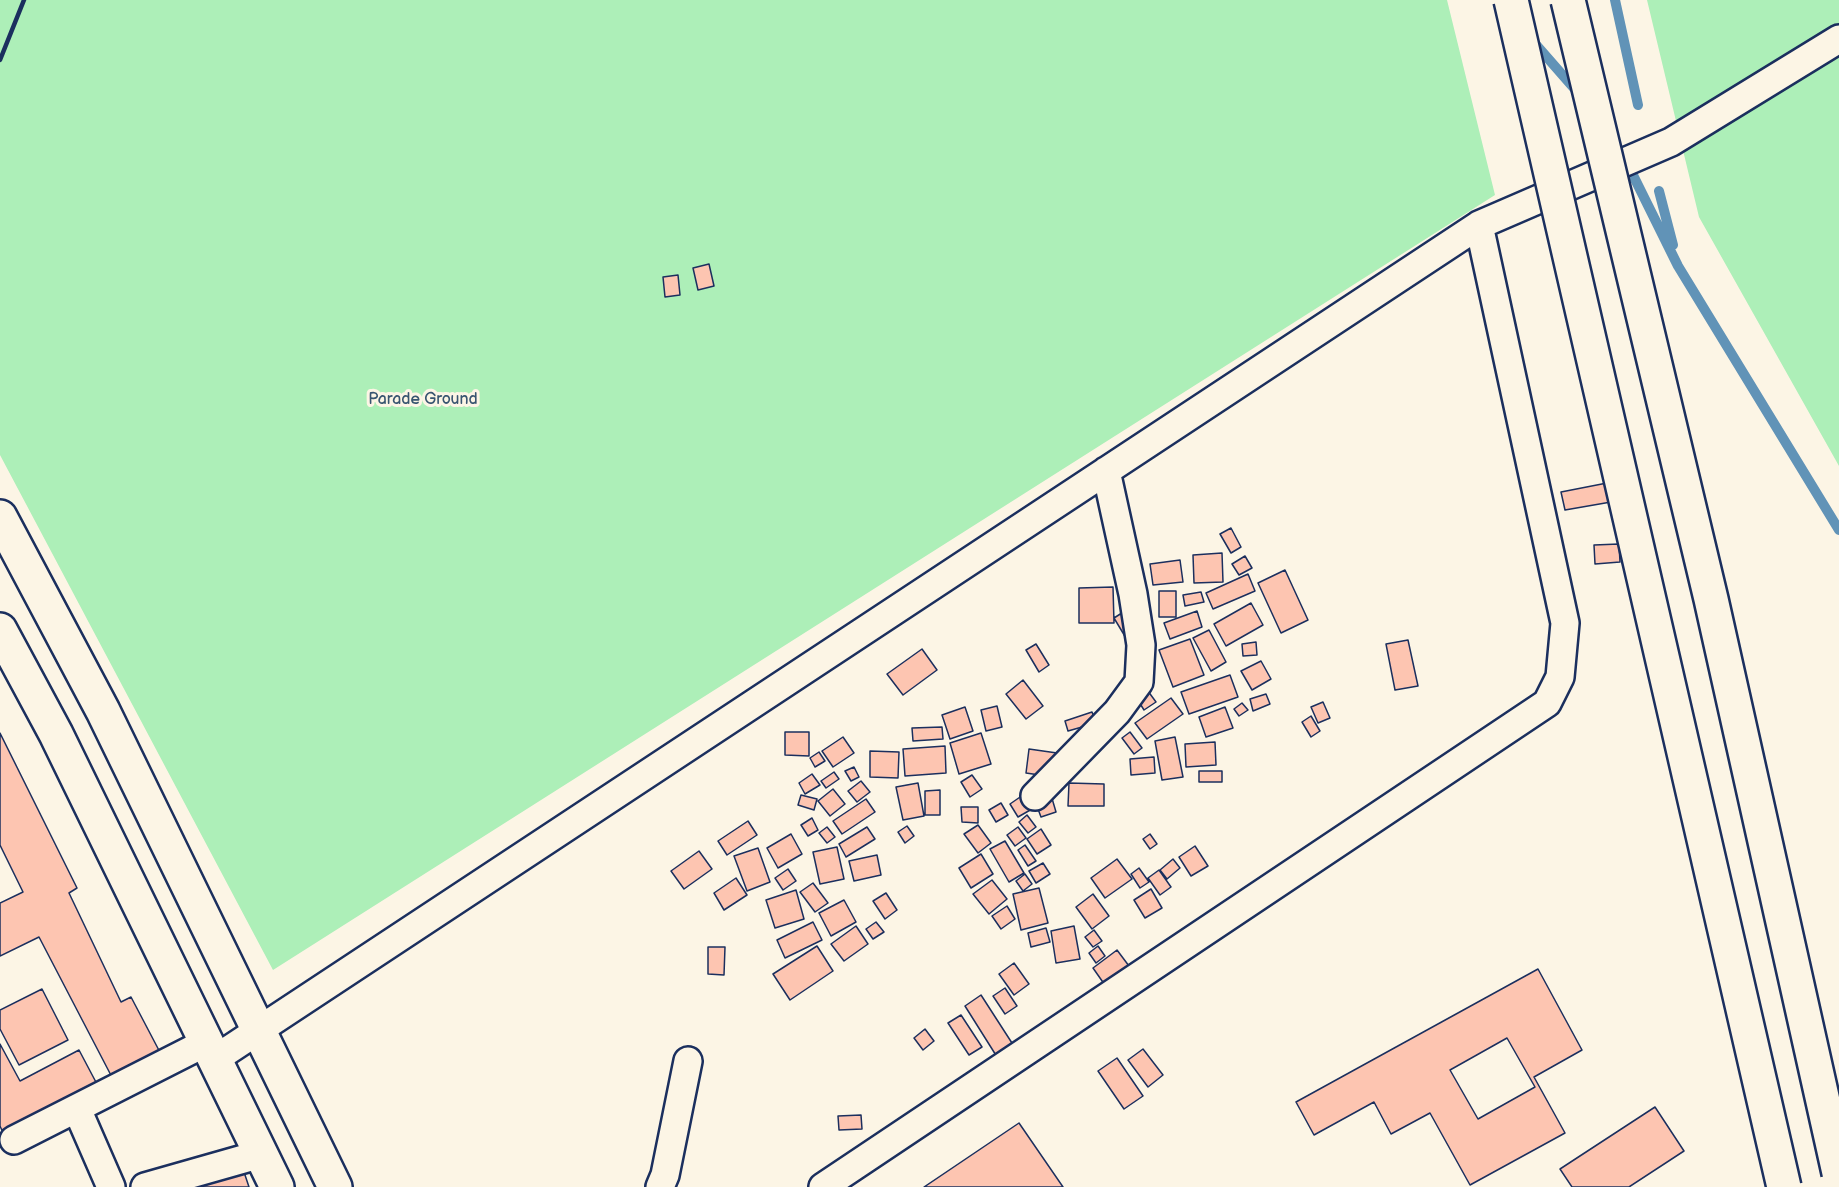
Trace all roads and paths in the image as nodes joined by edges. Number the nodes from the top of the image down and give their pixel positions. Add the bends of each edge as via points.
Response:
1 (1511, 0) edge
2 (1568, 0) edge
3 (1839, 39) edge
4 (1479, 225) junction
5 (1106, 471) junction
6 (0, 517) edge
7 (0, 630) edge
8 (1035, 796) dead end
9 (260, 1031) junction
10 (211, 1051) junction
11 (688, 1061) dead end
12 (77, 1109) junction
13 (14, 1140) dead end
14 (261, 1154) junction
15 (1839, 1173) edge
16 (111, 1187) edge
17 (145, 1187) edge
18 (277, 1187) edge
19 (335, 1187) edge
20 (660, 1187) edge
21 (823, 1187) edge
22 (1784, 1187) edge

1 - 22 main road, bridge
2 - 15 main road, bridge via 1711,599
3 - 4 street via 1671,142
4 - 5 street
4 - 21 street via 1565,622 1560,677 1547,703
5 - 8 street via 1141,645 1139,682 1117,712
5 - 9 street
6 - 9 main road via 103,711
7 - 10 main road via 56,734
9 - 10 street
9 - 19 main road
10 - 12 street
10 - 14 main road
11 - 20 street
12 - 13 street
12 - 16 street
14 - 17 street
14 - 18 main road

